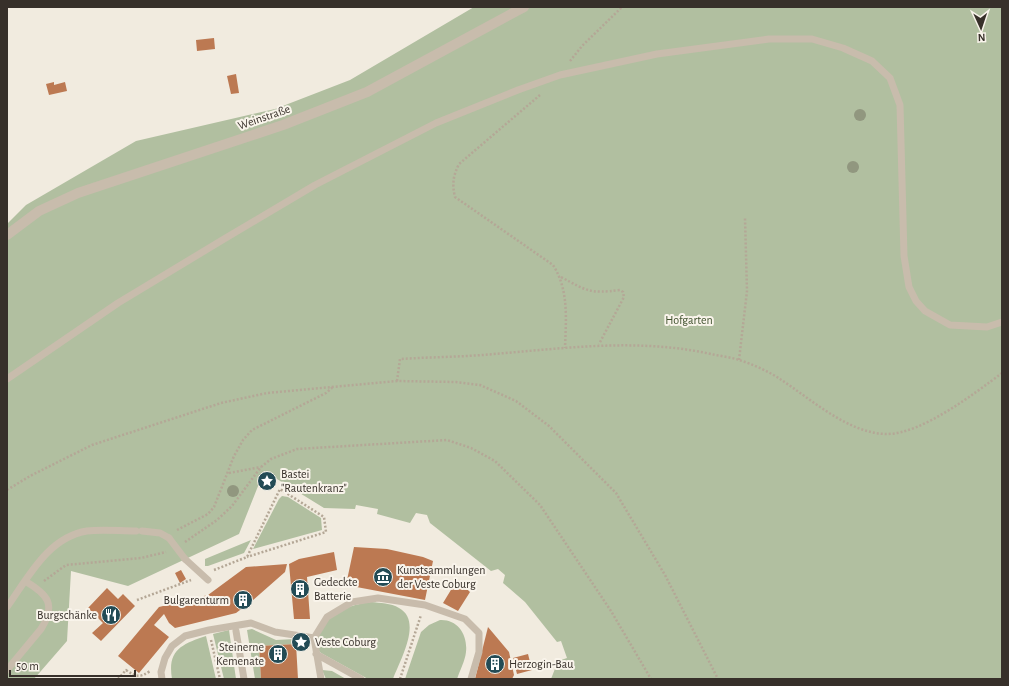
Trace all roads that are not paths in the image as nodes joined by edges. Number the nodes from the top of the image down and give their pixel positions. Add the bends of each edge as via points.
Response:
1 (524, 7) edge
2 (7, 235) edge
3 (1002, 322) edge
4 (7, 380) edge
5 (205, 578) road end
6 (26, 581) junction
7 (7, 607) edge
8 (236, 630) dead end
9 (314, 638) junction
10 (316, 654) junction
11 (7, 670) edge
12 (162, 675) edge
13 (244, 679) edge
14 (321, 679) edge
15 (361, 679) edge
16 (470, 679) edge

1 - 2 street, Weinstraße via 367,92 283,125 78,193 40,211
3 - 4 lane via 987,327 950,326 925,311 909,287 904,256 900,105 890,78 872,61 842,48 812,39 769,39 657,54 560,75 436,123 315,185 224,239 118,303
5 - 6 lane, bridge via 185,559 168,537 160,533 86,531 63,539 50,548
6 - 7 lane
6 - 11 lane via 45,594 49,608 46,622
8 - 13 lane
9 - 10 lane
9 - 12 lane via 275,632 251,623 209,630 185,636 172,646 165,658
9 - 16 lane via 327,617 352,602 378,598 425,605 465,619 479,633 479,652
10 - 14 lane
10 - 15 lane

